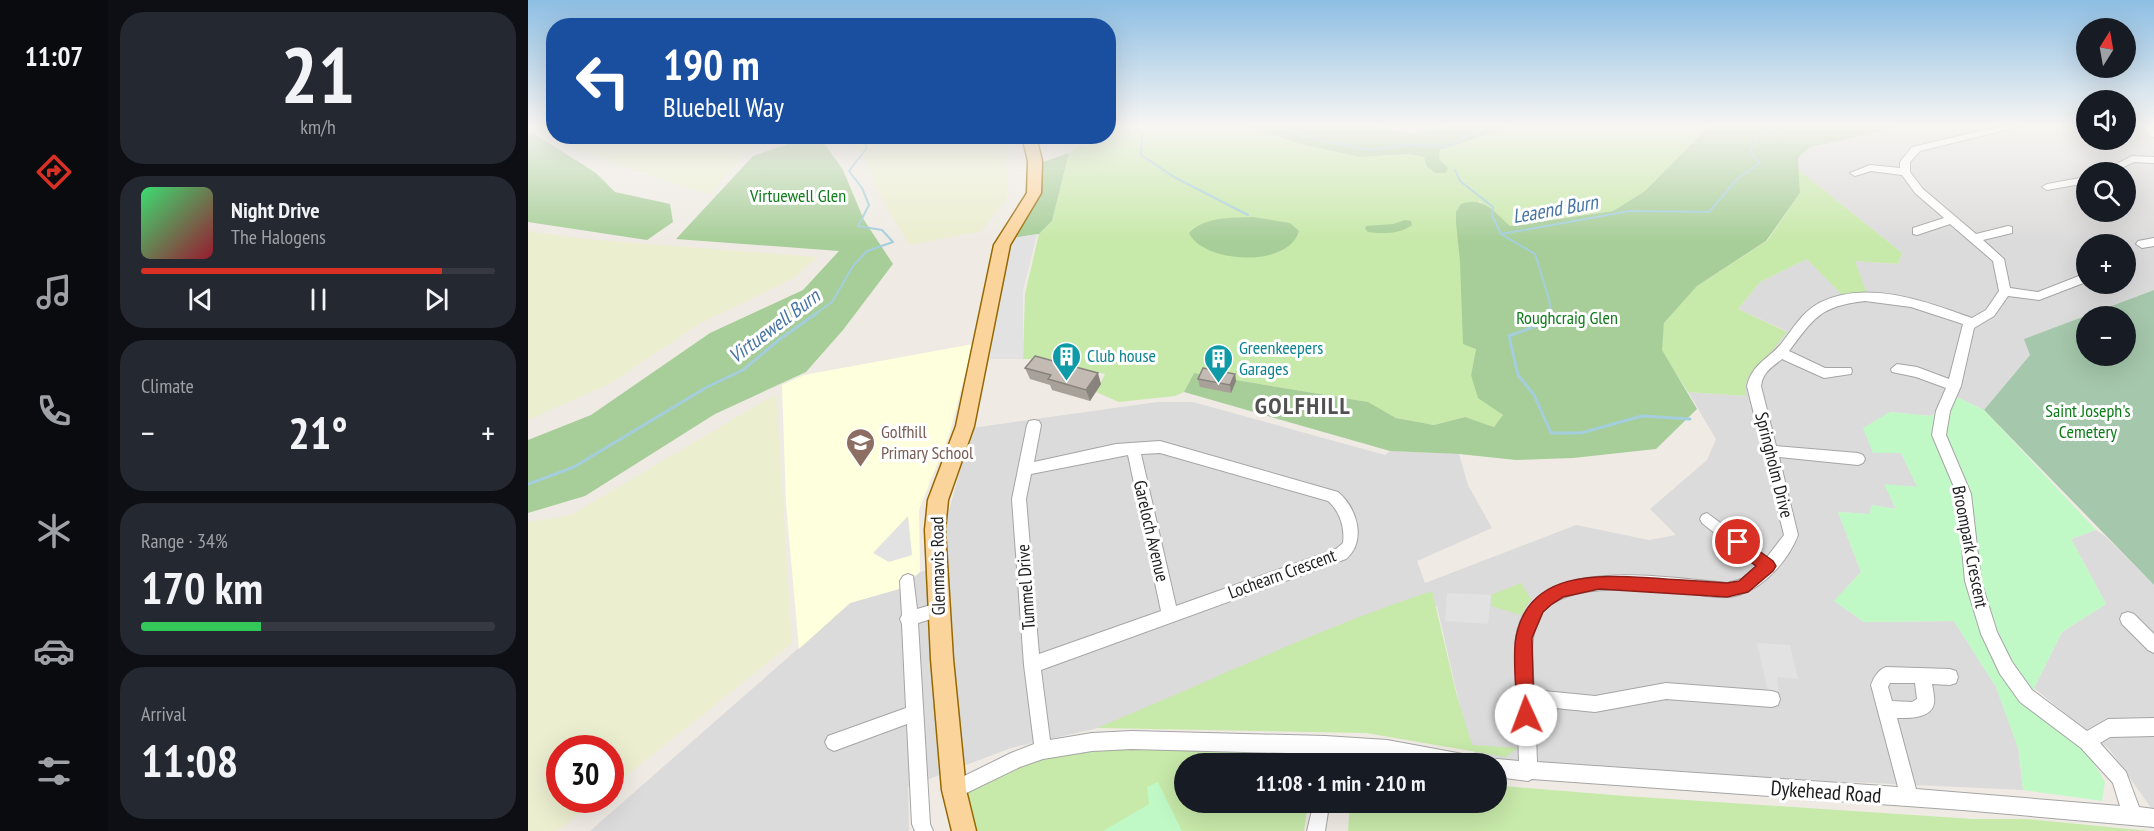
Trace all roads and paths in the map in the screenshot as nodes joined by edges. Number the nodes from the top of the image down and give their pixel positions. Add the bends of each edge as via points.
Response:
1 (1035, 164) edge
2 (1905, 164) edge
3 (1905, 172) junction
4 (1855, 173) dead end
5 (2076, 182) edge
6 (2047, 187) dead end
7 (1953, 219) junction
8 (2008, 230) dead end
9 (1917, 231) dead end
10 (1977, 238) junction
11 (2154, 242) edge
12 (2142, 244) dead end
13 (2076, 281) edge
14 (2006, 291) junction
15 (1972, 323) junction
16 (1781, 353) junction
17 (1897, 369) dead end
18 (1846, 371) dead end
19 (1954, 386) junction
20 (1034, 425) dead end
21 (1133, 448) junction
22 (1771, 451) junction
23 (1858, 459) dead end
24 (1024, 470) junction
25 (1707, 519) dead end
26 (1768, 566) junction
27 (908, 581) dead end
28 (938, 610) junction
29 (1170, 614) junction
30 (2128, 618) dead end
31 (908, 619) junction
32 (2154, 645) edge
33 (1032, 664) junction
34 (1922, 675) junction
35 (1950, 677) dead end
36 (1525, 697) junction
37 (1772, 699) dead end
38 (1885, 705) junction
39 (915, 713) junction
40 (2154, 727) edge
41 (834, 742) dead end
42 (2087, 742) junction
43 (1043, 750) junction
44 (1409, 753) edge
45 (1507, 769) edge
46 (1528, 772) junction
47 (954, 790) junction
48 (1910, 798) junction
49 (1319, 813) edge
50 (2133, 816) junction
51 (2154, 818) edge
52 (924, 831) edge
53 (964, 831) edge
54 (1316, 831) edge

1 - 28 main road, Glenmavis Road via 1034,193 1002,245 965,426 938,500
2 - 3 street
3 - 4 street via 1870,168
3 - 7 street via 1919,191
5 - 6 street
7 - 9 street
7 - 10 street
8 - 10 street
10 - 14 street via 1998,259
11 - 12 street
13 - 14 street via 2039,296
14 - 15 street via 1990,313
15 - 16 street, Springholm Drive via 1917,303 1840,300 1806,318
15 - 19 street, Broompark Crescent via 1968,326
16 - 18 street via 1824,373
16 - 22 street, Springholm Drive via 1759,370 1755,386
17 - 19 street
19 - 42 street, Broompark Crescent via 1943,411 1939,435 1964,494 1973,581 1989,634 2026,696
20 - 24 street, Tummel Drive
21 - 24 street, Lochearn Crescent
21 - 29 street, Gareloch Avenue
21 - 29 street, Lochearn Crescent via 1160,447 1333,496 1340,501 1349,525 1348,548 1341,554
22 - 23 street
22 - 26 street, Springholm Drive via 1791,535 1789,543
24 - 33 street, Tummel Drive via 1019,500
25 - 26 street
26 - 36 street, Springholm Drive via 1743,587 1727,590 1599,582 1560,591 1537,607 1528,623 1524,646
27 - 31 street
28 - 31 street
28 - 47 main road, Glenmavis Road
29 - 33 street, Lochearn Crescent
30 - 32 street
31 - 39 street
33 - 43 street, Tummel Drive
34 - 35 street
34 - 38 street via 1886,675 1879,685
34 - 38 street via 1926,703 1914,710
36 - 37 street via 1594,704 1666,691
36 - 46 street, Springholm Drive
38 - 48 street
39 - 41 street
39 - 52 street
40 - 42 street via 2108,728
42 - 50 street, Broompark Crescent via 2120,778
43 - 44 street via 1132,740 1325,745
43 - 47 street
45 - 46 street, Dykehead Road
46 - 48 street, Dykehead Road
47 - 53 main road, Glenmavis Road
48 - 50 street, Dykehead Road
49 - 54 street
50 - 51 street, Dykehead Road

